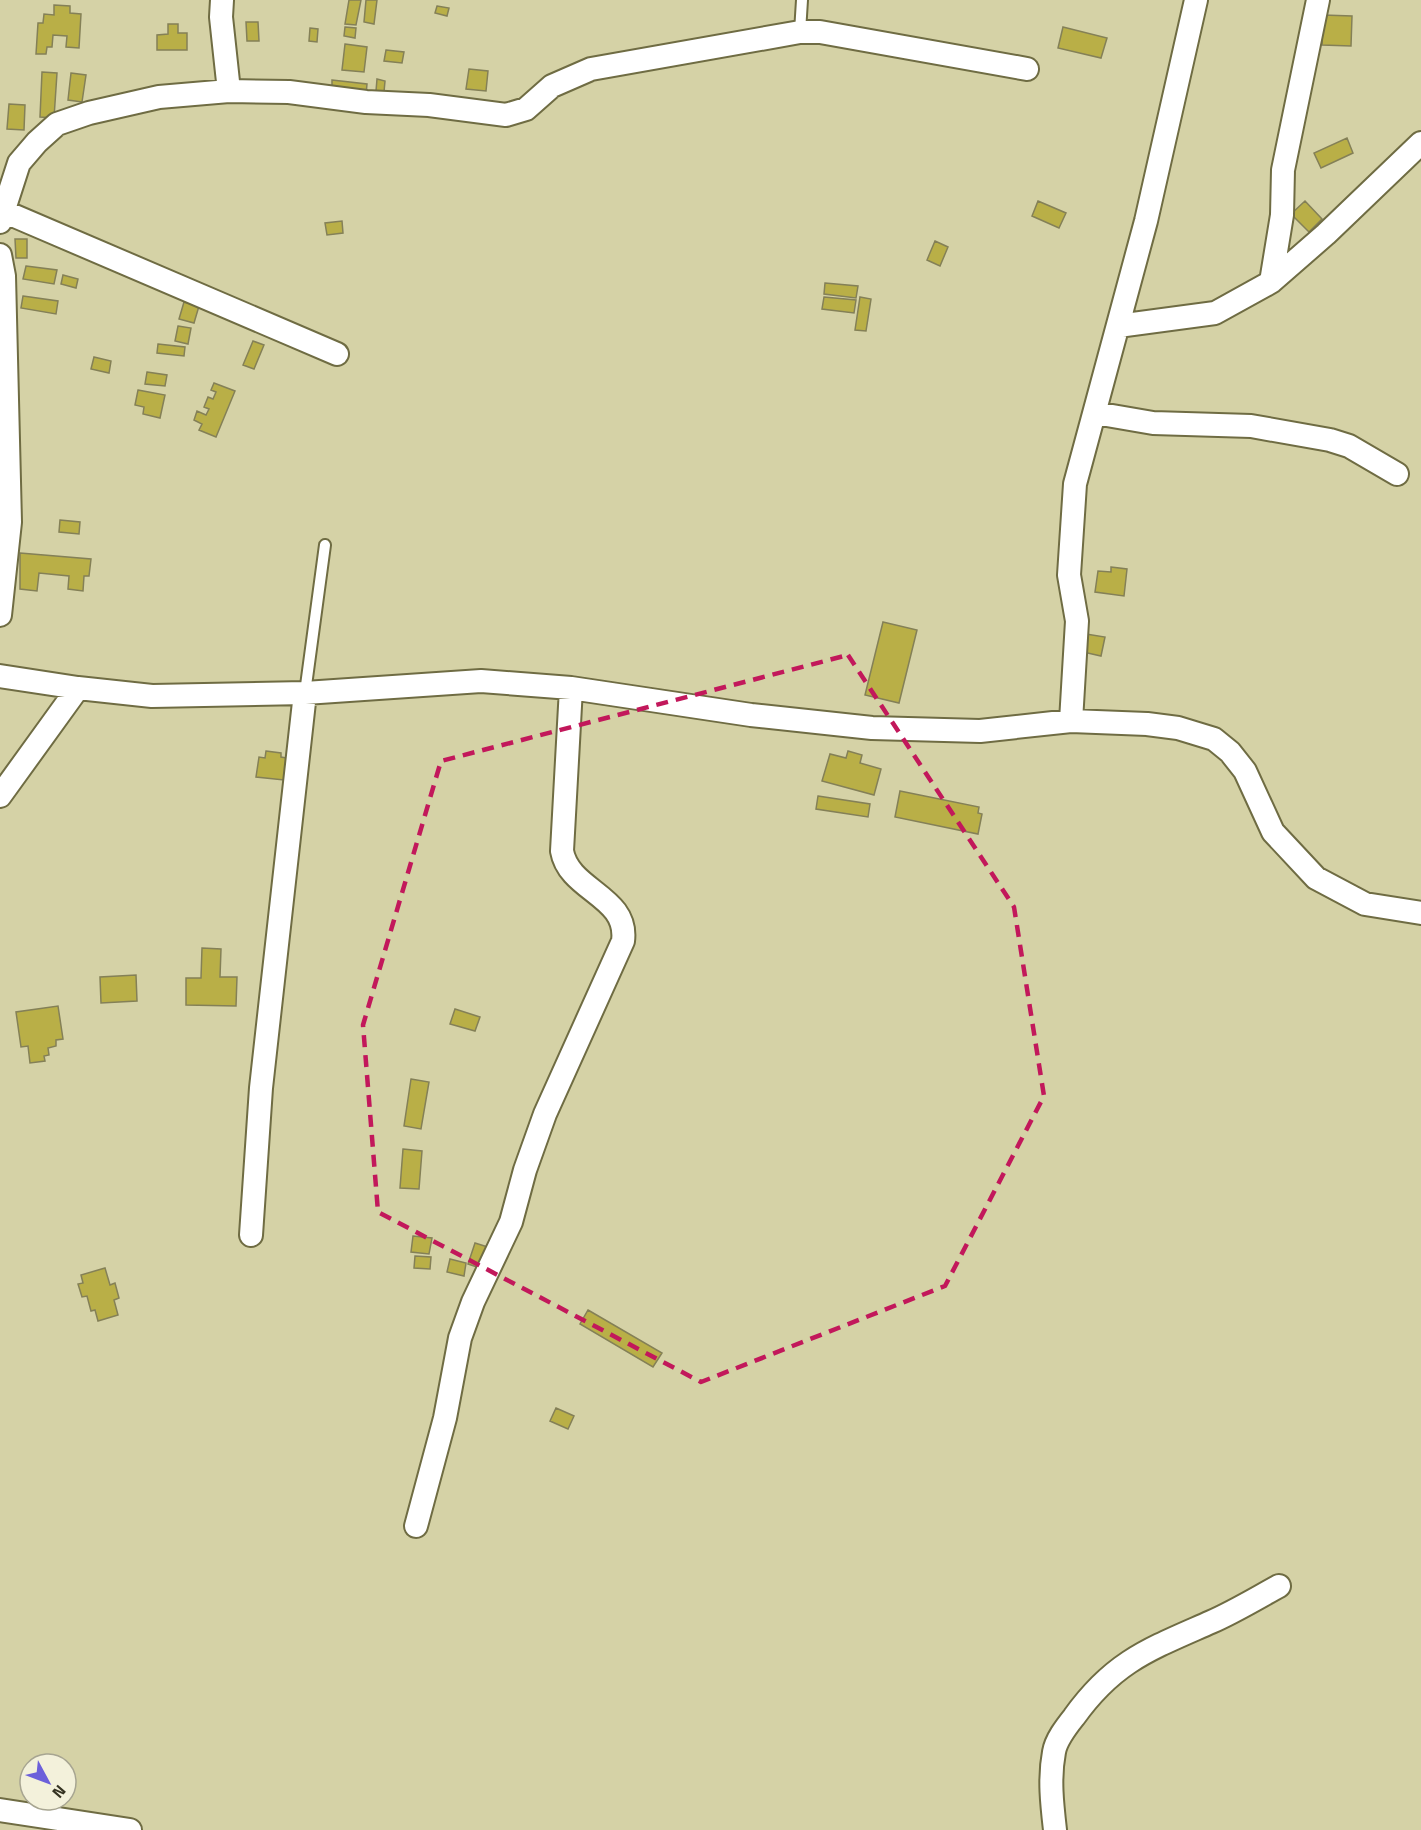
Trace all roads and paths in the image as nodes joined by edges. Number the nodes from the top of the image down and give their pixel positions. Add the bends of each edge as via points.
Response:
1 (222, 0) edge
2 (801, 0) edge
3 (1196, 0) edge
4 (1318, 0) edge
5 (800, 32) junction
6 (1027, 69) dead end
7 (229, 91) junction
8 (1421, 143) edge
9 (1, 217) edge
10 (0, 255) edge
11 (1271, 282) junction
12 (1118, 326) junction
13 (337, 354) dead end
14 (1095, 413) junction
15 (1397, 474) dead end
16 (325, 545) dead end
17 (0, 615) edge
18 (0, 676) edge
19 (78, 688) junction
20 (571, 688) junction
21 (305, 693) junction
22 (1071, 721) junction
23 (0, 796) edge
24 (1421, 913) edge
25 (251, 1235) dead end
26 (417, 1526) dead end
27 (1279, 1586) dead end
28 (0, 1810) edge
29 (130, 1830) edge
30 (1055, 1830) edge

1 - 7 street
2 - 5 lane
3 - 12 street
4 - 11 street via 1283,170 1282,215
5 - 6 street
5 - 7 street via 591,69 552,86 526,109 506,115 289,92
7 - 9 street via 159,97 57,124 20,163
8 - 11 street
9 - 13 street
10 - 17 street via 4,276 10,522
11 - 12 street via 1215,313
12 - 14 street
14 - 15 street via 1153,423 1251,426 1330,440 1349,446
14 - 22 street via 1075,484 1069,575 1077,621
16 - 21 lane
18 - 19 street
19 - 21 street via 152,696
19 - 23 street
20 - 21 street via 481,681
20 - 22 street via 751,715 872,728 980,731
20 - 26 street via 564,860 569,871 617,912 624,923 623,940 544,1114 512,1222 460,1338 445,1418
21 - 25 street via 261,1088
22 - 24 street via 1147,724 1214,739 1245,771 1273,832 1316,878 1365,904
27 - 30 street via 1124,1664 1091,1693 1064,1729 1054,1750 1051,1785
28 - 29 street

